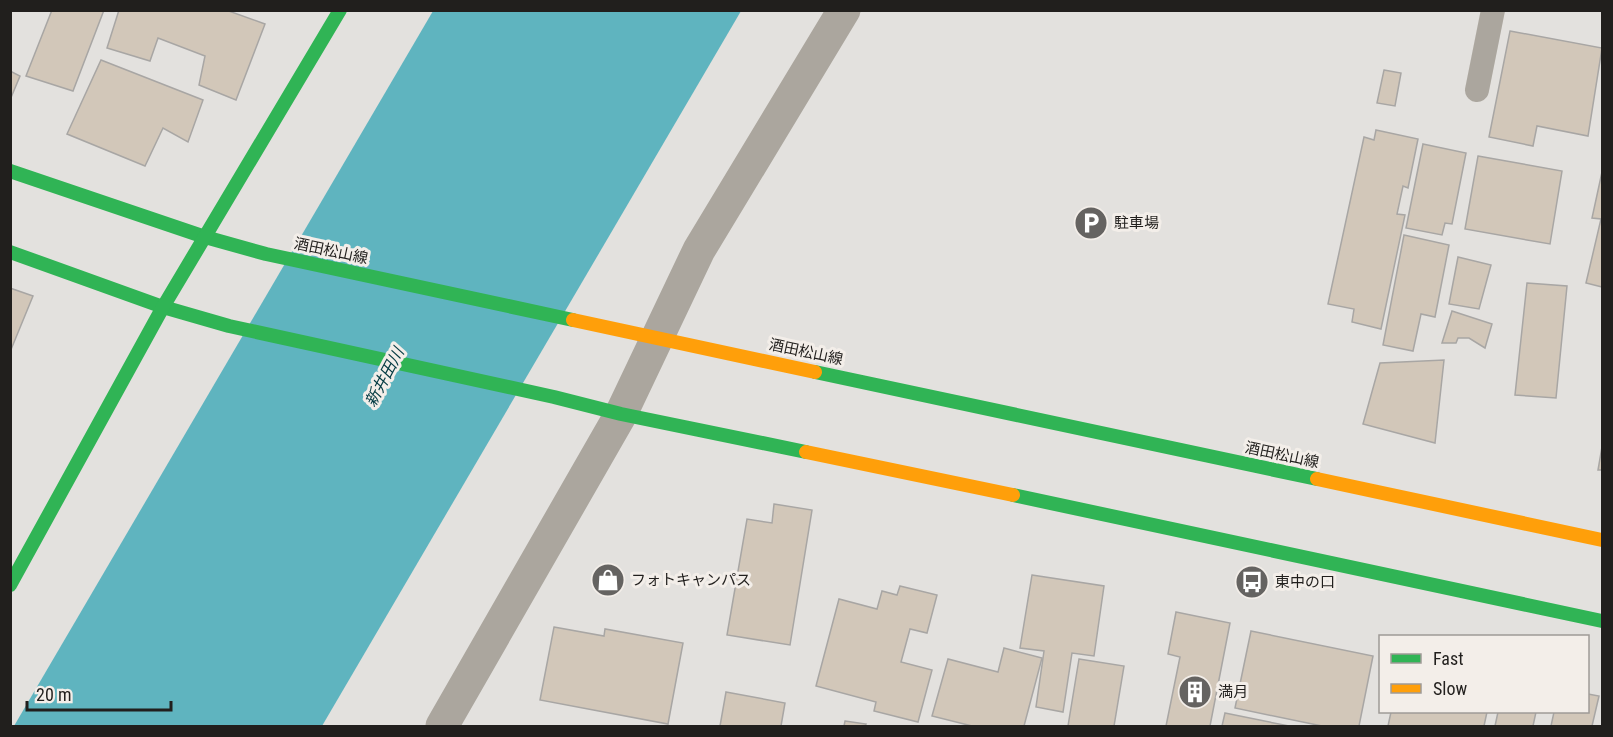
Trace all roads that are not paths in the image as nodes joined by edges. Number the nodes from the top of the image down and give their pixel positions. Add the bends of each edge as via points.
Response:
1 (340, 10) edge
2 (844, 10) edge
3 (1493, 10) edge
4 (1477, 90) dead end
5 (10, 171) edge
6 (205, 237) junction
7 (10, 252) edge
8 (163, 307) junction
9 (657, 337) junction
10 (621, 414) junction
11 (1602, 540) edge
12 (10, 585) edge
13 (1602, 621) edge
14 (442, 726) edge

1 - 6 main road
2 - 9 street via 699,250
3 - 4 lane
5 - 6 main road, 酒田松山線
6 - 8 main road
6 - 9 main road, 酒田松山線 via 266,254
7 - 8 main road
8 - 10 main road via 229,326
8 - 12 main road
9 - 10 street
9 - 11 main road, 酒田松山線
10 - 13 main road
10 - 14 street

